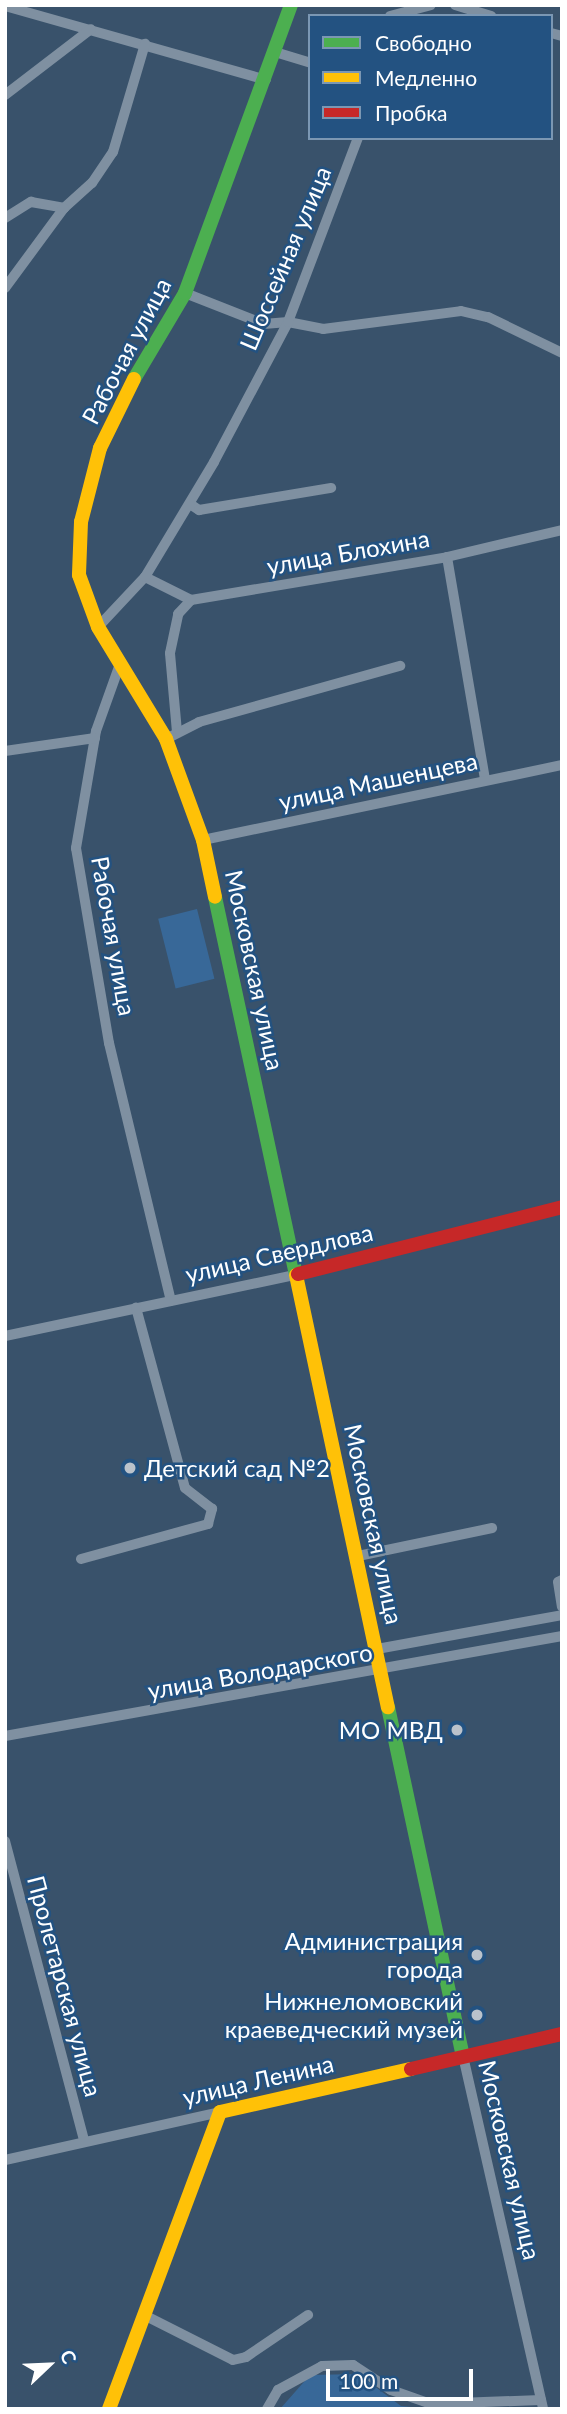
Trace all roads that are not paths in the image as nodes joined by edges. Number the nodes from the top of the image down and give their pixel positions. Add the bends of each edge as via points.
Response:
1 (290, 5) edge
2 (431, 5) edge
3 (455, 5) edge
4 (5, 6) edge
5 (397, 14) edge
6 (484, 14) edge
7 (91, 29) junction
8 (145, 44) junction
9 (275, 52) junction
10 (308, 63) edge
11 (266, 80) junction
12 (5, 95) edge
13 (357, 140) edge
14 (64, 208) junction
15 (5, 218) edge
16 (5, 288) edge
17 (185, 293) junction
18 (288, 322) junction
19 (562, 353) edge
20 (331, 488) dead end
21 (190, 505) junction
22 (562, 530) edge
23 (447, 557) junction
24 (145, 577) junction
25 (191, 600) junction
26 (99, 627) junction
27 (120, 664) junction
28 (400, 666) dead end
29 (172, 736) junction
30 (96, 737) junction
31 (5, 751) edge
32 (562, 765) edge
33 (485, 780) junction
34 (203, 840) junction
35 (562, 1208) edge
36 (298, 1274) junction
37 (171, 1301) junction
38 (136, 1308) junction
39 (5, 1324) edge
40 (7, 1336) edge
41 (492, 1528) dead end
42 (358, 1556) junction
43 (81, 1559) dead end
44 (562, 1580) edge
45 (562, 1607) edge
46 (562, 1615) edge
47 (562, 1636) edge
48 (377, 1649) junction
49 (382, 1671) junction
50 (5, 1736) edge
51 (5, 1841) edge
52 (562, 2034) edge
53 (463, 2056) junction
54 (220, 2112) junction
55 (84, 2141) junction
56 (5, 2160) edge
57 (308, 2315) dead end
58 (146, 2316) junction
59 (542, 2405) edge
60 (109, 2409) edge
61 (267, 2409) edge

1 - 9 main road
2 - 5 street
3 - 6 street
4 - 7 street
7 - 8 street
7 - 12 street
8 - 11 street
8 - 14 street via 113,152 92,183
9 - 10 street
9 - 11 main road
11 - 17 main road, Рабочая улица
13 - 18 street, Шоссейная улица
14 - 15 street via 31,202
14 - 16 street
17 - 18 street via 264,324
17 - 26 main road, Рабочая улица via 119,404 89,483 81,522 79,575
18 - 19 street via 350,328 410,315 461,312 488,317
18 - 21 street, Шоссейная улица
20 - 21 street via 199,510
21 - 24 street, Шоссейная улица
22 - 23 street, улица Блохина
23 - 25 street, улица Блохина
23 - 33 street
24 - 25 street
24 - 26 street, Шоссейная улица
25 - 29 street via 178,614 170,653
26 - 27 main road, Рабочая улица
27 - 29 main road, Московская улица
27 - 30 street, Рабочая улица
28 - 29 street
29 - 34 main road, Московская улица
30 - 31 street
30 - 37 street, Рабочая улица via 76,848 84,911 109,1043
32 - 33 street, улица Машенцева
33 - 34 street, улица Машенцева
34 - 36 main road, Московская улица
35 - 36 main road, улица Свердлова
36 - 37 street, улица Свердлова
36 - 42 main road, Московская улица
37 - 38 street, улица Свердлова
38 - 40 street, улица Свердлова
38 - 43 street via 186,1488 212,1509 208,1524
39 - 40 street
41 - 42 street
42 - 48 main road, Московская улица
44 - 45 street via 558,1582
46 - 48 street
47 - 49 street, улица Володарского
48 - 49 main road, Московская улица
49 - 50 street, улица Володарского
49 - 53 main road, Московская улица
51 - 55 street, Пролетарская улица
52 - 53 main road, улица Ленина
53 - 54 main road, улица Ленина
53 - 59 street, Московская улица
54 - 55 street, улица Ленина
54 - 58 main road
55 - 56 street, улица Ленина
57 - 58 street via 246,2357 233,2360
58 - 60 main road
59 - 61 street via 431,2404 391,2390 353,2365 322,2366 278,2390

